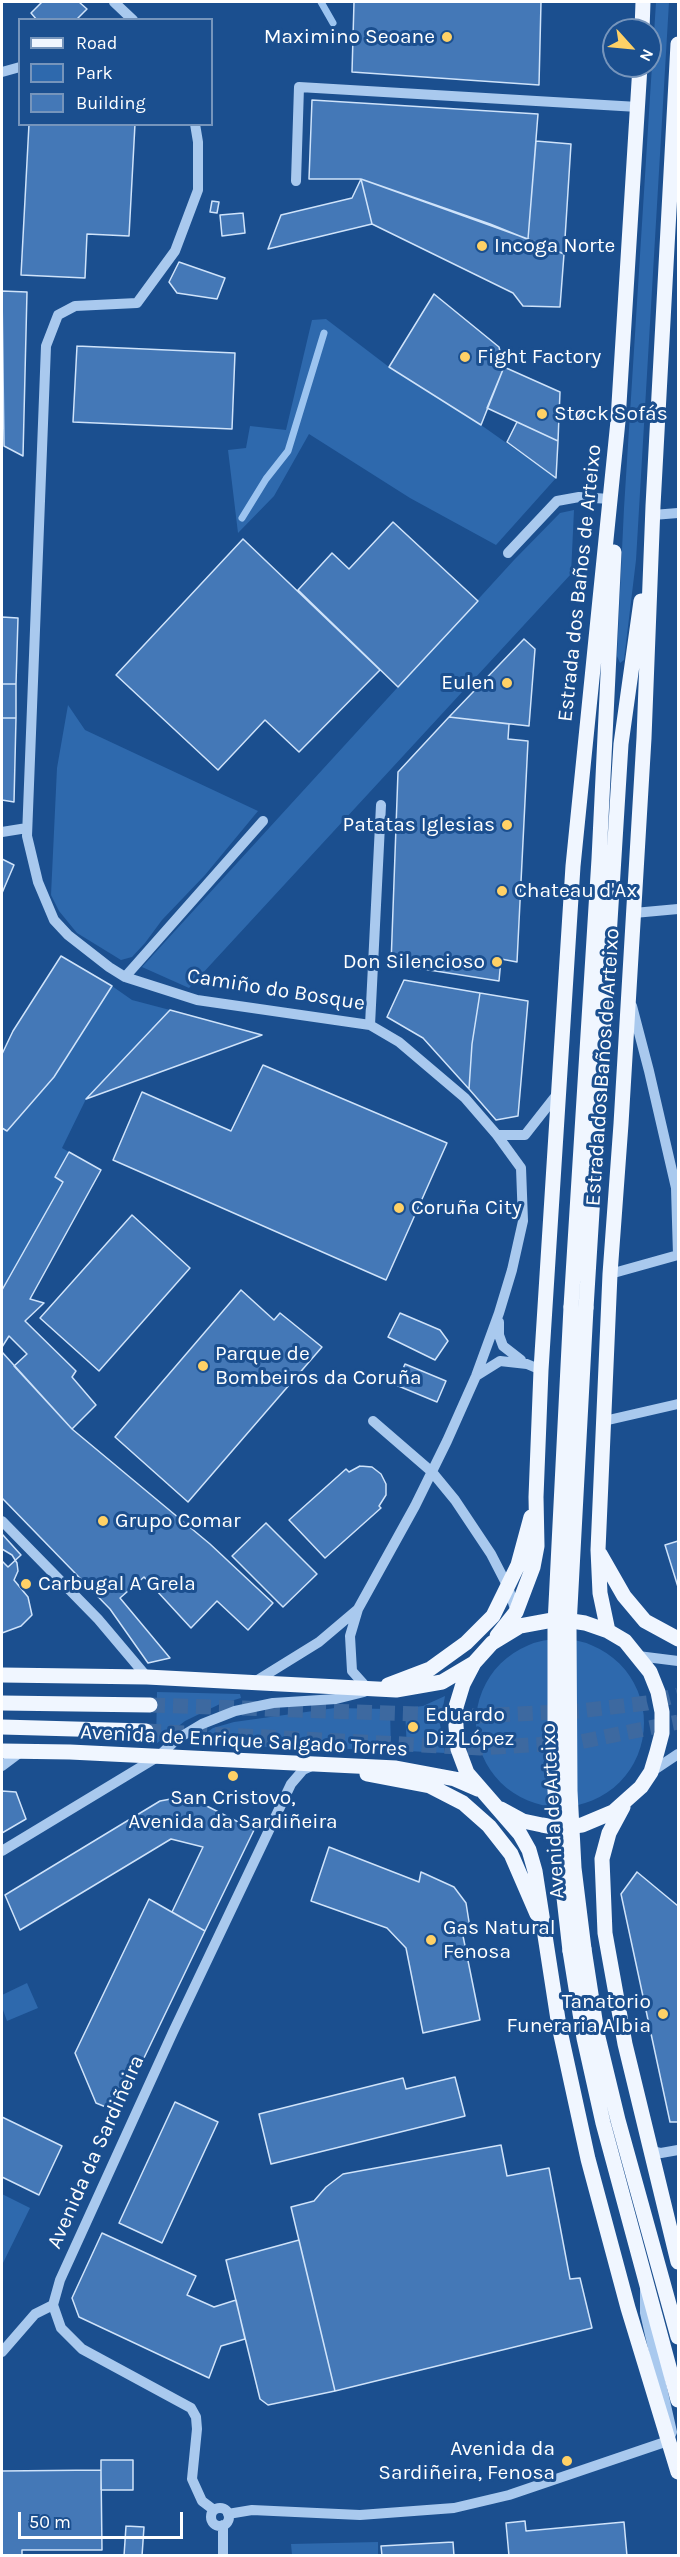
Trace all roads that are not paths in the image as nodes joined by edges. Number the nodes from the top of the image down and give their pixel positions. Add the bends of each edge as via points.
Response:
1 (114, 2) edge
2 (643, 2) edge
3 (132, 18) edge
4 (642, 18) edge
5 (678, 44) edge
6 (18, 68) edge
7 (2, 72) edge
8 (639, 78) edge
9 (638, 107) junction
10 (195, 126) edge
11 (296, 181) dead end
12 (619, 411) junction
13 (610, 499) junction
14 (653, 511) junction
15 (678, 513) edge
16 (508, 553) dead end
17 (381, 805) dead end
18 (263, 821) dead end
19 (27, 828) junction
20 (2, 832) edge
21 (678, 909) edge
22 (634, 913) junction
23 (125, 977) junction
24 (629, 996) junction
25 (370, 1025) junction
26 (558, 1093) junction
27 (497, 1135) junction
28 (678, 1255) edge
29 (610, 1274) junction
30 (579, 1307) junction
31 (499, 1313) junction
32 (534, 1367) junction
33 (476, 1376) junction
34 (678, 1404) edge
35 (373, 1421) dead end
36 (604, 1421) junction
37 (432, 1472) junction
38 (536, 1497) junction
39 (2, 1521) edge
40 (598, 1550) junction
41 (508, 1587) junction
42 (358, 1609) junction
43 (516, 1612) junction
44 (608, 1631) junction
45 (678, 1639) edge
46 (492, 1643) junction
47 (638, 1656) junction
48 (678, 1661) edge
49 (474, 1663) junction
50 (2, 1675) edge
51 (147, 1677) junction
52 (256, 1682) junction
53 (370, 1690) junction
54 (2, 1702) edge
55 (150, 1705) tunnel mouth
56 (2, 1727) edge
57 (146, 1731) tunnel mouth
58 (2, 1751) edge
59 (22, 1751) junction
60 (678, 1754) edge
61 (159, 1756) junction
62 (315, 1764) junction
63 (2, 1766) edge
64 (651, 1772) junction
65 (482, 1791) junction
66 (624, 1805) junction
67 (501, 1809) junction
68 (2, 1851) edge
69 (546, 1936) junction
70 (577, 1950) junction
71 (649, 2150) junction
72 (678, 2150) edge
73 (678, 2262) edge
74 (646, 2282) junction
75 (53, 2305) junction
76 (678, 2337) edge
77 (2, 2352) edge
78 (678, 2400) edge
79 (668, 2441) junction
80 (678, 2472) edge
81 (214, 2510) junction
82 (228, 2514) junction
83 (223, 2525) junction
84 (223, 2556) edge

1 - 3 street
2 - 4 main road
5 - 14 main road, Estrada dos Baños de Arteixo
6 - 7 street
8 - 9 main road, Estrada dos Baños de Arteixo
9 - 11 street via 299,87
9 - 12 main road, Estrada dos Baños de Arteixo
10 - 19 street, Camiño do Bosque via 198,190 175,250 137,303 75,306 58,315 46,346
12 - 13 main road, Estrada dos Baños de Arteixo
12 - 30 main road, Estrada dos Baños de Arteixo
13 - 16 street via 579,497 557,501
13 - 26 main road, Estrada dos Baños de Arteixo via 573,866
14 - 15 street
14 - 22 main road, Estrada dos Baños de Arteixo
14 - 30 main road, Estrada dos Baños de Arteixo via 621,744
17 - 25 street
18 - 23 street
19 - 20 street
19 - 23 street, Camiño do Bosque via 38,882 54,920
21 - 22 street
22 - 24 main road, Estrada dos Baños de Arteixo
23 - 25 street, Camiño do Bosque via 197,1000
24 - 28 street via 675,1188
24 - 29 main road, Estrada dos Baños de Arteixo
25 - 27 street, Camiño do Bosque via 429,1065
26 - 27 street via 525,1135
26 - 32 main road, Estrada dos Baños de Arteixo
27 - 31 street, Camiño do Bosque via 521,1168 523,1221
28 - 29 street
29 - 36 main road, Estrada dos Baños de Arteixo
30 - 70 main road, Avenida de Arteixo, bridge via 555,1624 555,1791
31 - 32 street via 503,1346
31 - 33 street
32 - 33 street via 500,1361
32 - 38 main road, Estrada dos Baños de Arteixo
33 - 37 street
34 - 36 street
35 - 37 street
36 - 40 main road, Estrada dos Baños de Arteixo
37 - 41 street via 491,1554
37 - 42 street
38 - 41 main road
38 - 43 main road, Estrada dos Baños de Arteixo via 537,1546
39 - 51 street via 98,1619
40 - 44 main road, Estrada dos Baños de Arteixo via 600,1593
40 - 45 main road via 624,1596 645,1621
41 - 43 street
41 - 53 main road via 493,1616 466,1643 430,1669
42 - 52 street via 319,1642
42 - 53 street via 350,1636 352,1671
43 - 46 main road, Estrada dos Baños de Arteixo
44 - 46 main road via 558,1618 520,1626
44 - 47 main road via 625,1641
46 - 49 main road
47 - 48 street
47 - 64 main road via 650,1672 662,1712 662,1733
49 - 53 main road via 442,1682
49 - 65 main road via 456,1707 456,1726 461,1760
50 - 51 main road
51 - 52 main road
52 - 53 main road
53 - 61 street via 336,1699 273,1703 236,1711 202,1724
54 - 55 main road
56 - 57 main road
58 - 59 main road, Avenida de Enrique Salgado Torres
59 - 61 main road, Avenida de Enrique Salgado Torres
59 - 63 street
60 - 64 street
61 - 62 main road, Avenida de Enrique Salgado Torres
61 - 68 street
62 - 65 main road, Avenida de Enrique Salgado Torres via 396,1768 455,1779
62 - 69 main road via 430,1786 463,1803 489,1826 511,1854
62 - 75 street, Avenida da Sardiñeira via 297,1776 286,1795 163,2054 60,2280
64 - 66 main road
65 - 67 main road
66 - 67 main road via 602,1818 559,1828 522,1821
66 - 71 main road via 609,1833 602,1859 606,1933
67 - 69 main road, Avenida de Arteixo via 528,1850
69 - 79 main road, Avenida de Arteixo via 559,2026 588,2159
70 - 74 main road, Avenida de Arteixo via 584,2037
70 - 76 main road, Avenida de Arteixo via 618,2120
71 - 72 street
71 - 73 main road
74 - 78 main road, Avenida de Arteixo
74 - 79 street, Avenida de Arteixo via 645,2313 672,2432
75 - 77 street via 35,2314
75 - 81 street via 61,2328 82,2349 191,2408 197,2429 192,2479 202,2501
79 - 80 main road, Avenida de Arteixo
79 - 82 street via 509,2495 454,2508 360,2515 252,2510
81 - 82 street via 222,2509
81 - 83 street via 213,2523
82 - 83 street
83 - 84 street

